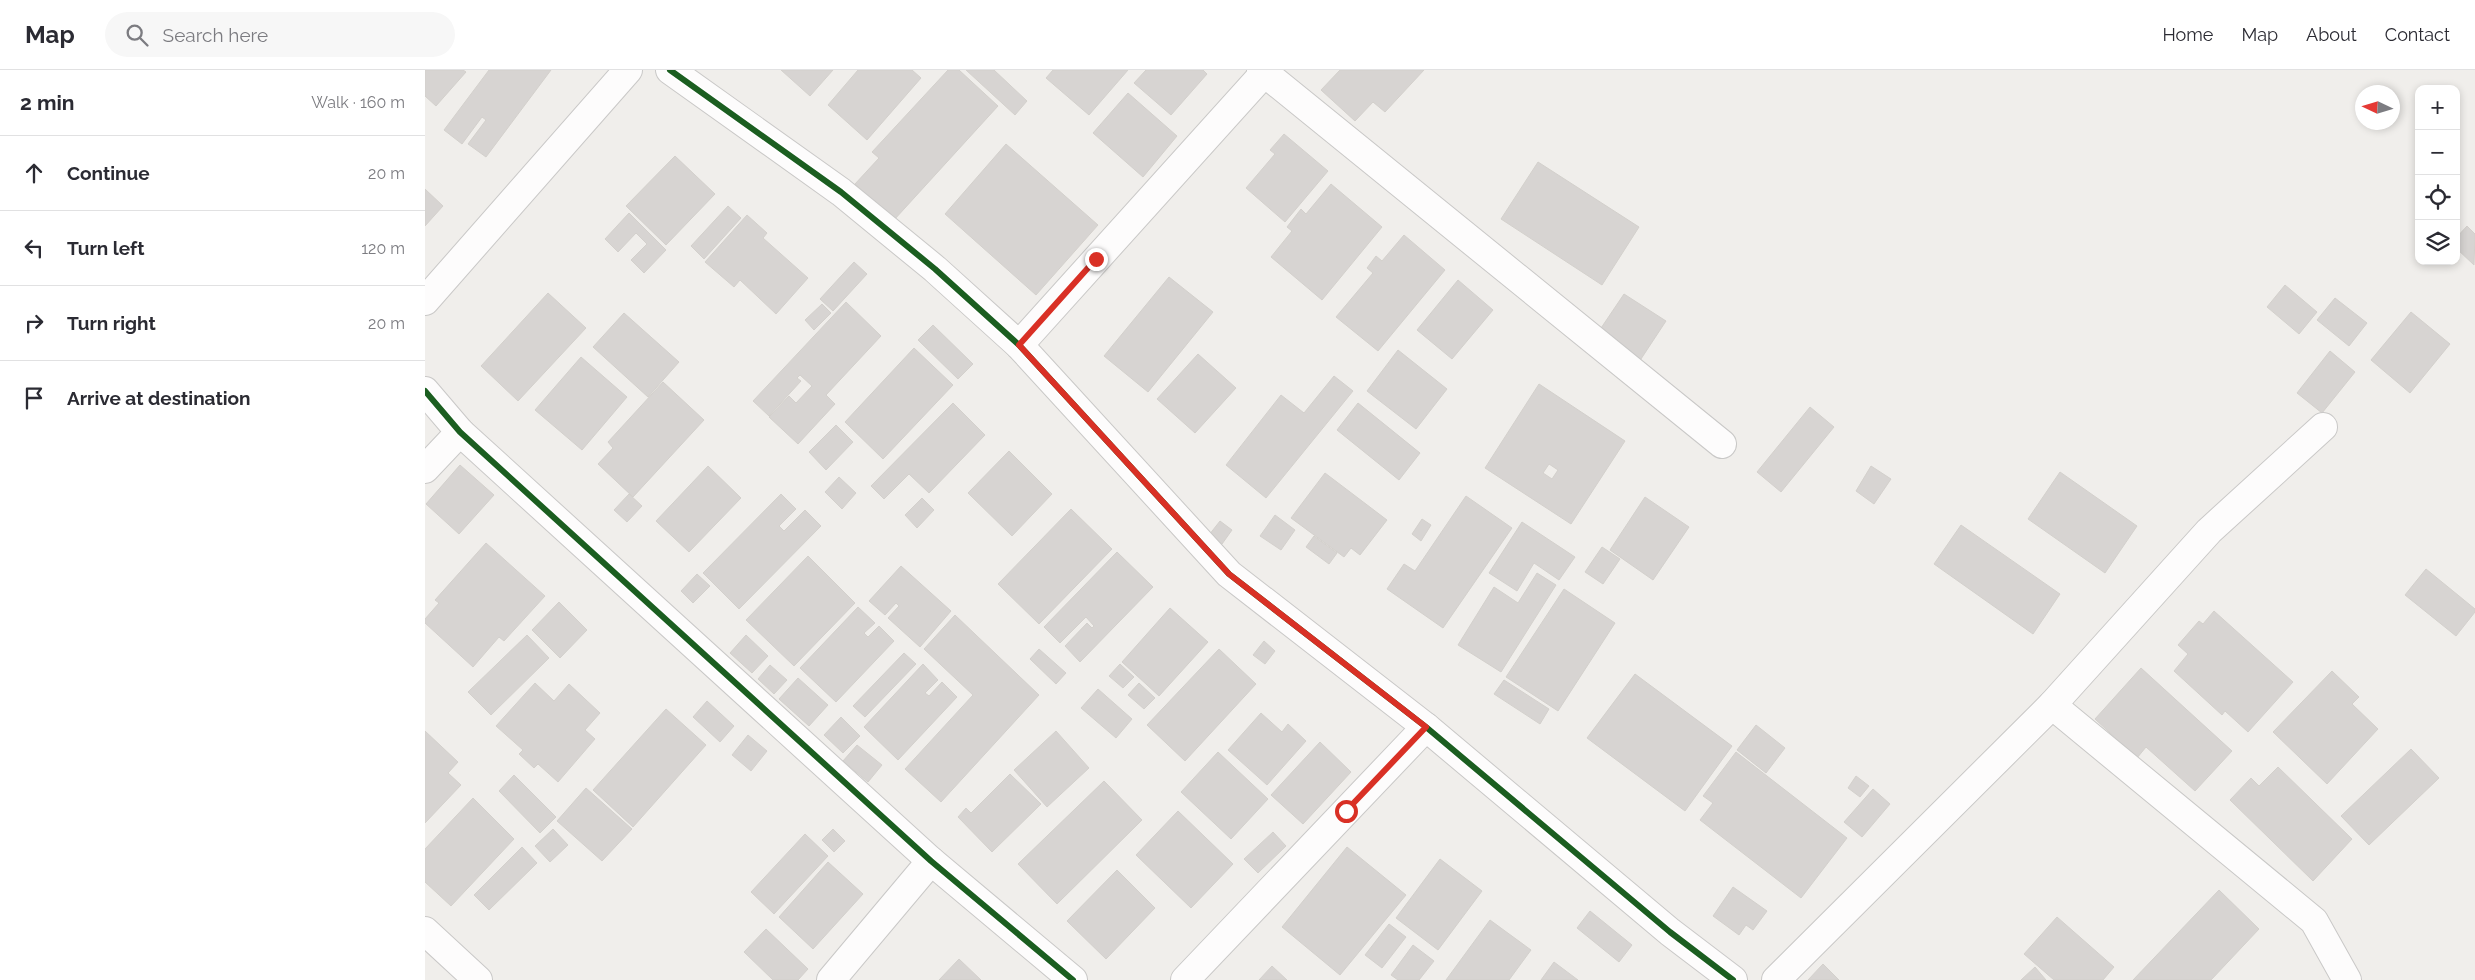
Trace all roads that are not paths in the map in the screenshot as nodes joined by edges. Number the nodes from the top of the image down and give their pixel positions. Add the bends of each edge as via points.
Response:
1 (628, 70) edge
2 (670, 70) edge
3 (1264, 71) edge
4 (425, 301) edge
5 (1019, 345) junction
6 (425, 391) edge
7 (2323, 427) dead end
8 (459, 432) junction
9 (1722, 444) dead end
10 (425, 469) edge
11 (2052, 705) junction
12 (1426, 727) junction
13 (931, 861) junction
14 (425, 931) edge
15 (478, 980) edge
16 (831, 980) edge
17 (1073, 980) edge
18 (1185, 980) edge
19 (1733, 980) edge
20 (1776, 980) edge
21 (2347, 980) edge

1 - 4 street
2 - 5 street via 841,192 935,269
3 - 5 street
3 - 9 street
5 - 12 street via 1229,574
6 - 8 street
7 - 11 street via 2209,531
8 - 10 street
8 - 13 street
11 - 20 street
11 - 21 street via 2313,921
12 - 18 street
12 - 19 street via 1670,932
13 - 16 street
13 - 17 street
14 - 15 street

